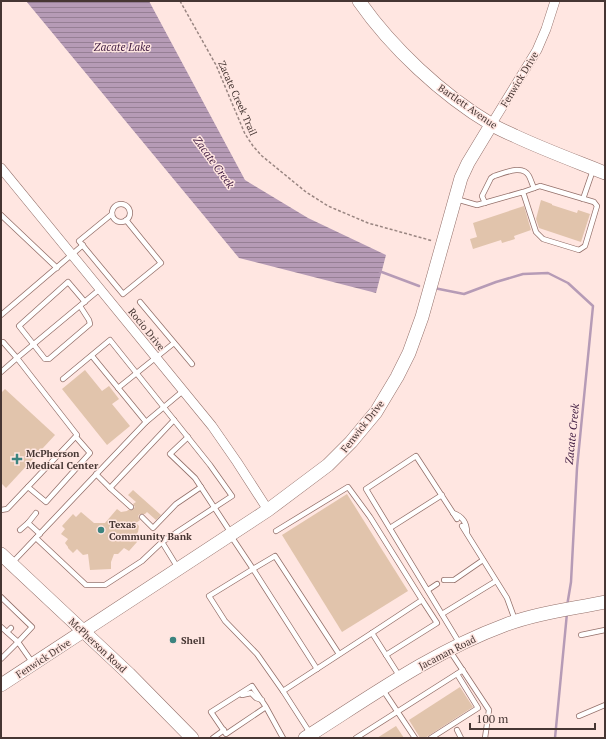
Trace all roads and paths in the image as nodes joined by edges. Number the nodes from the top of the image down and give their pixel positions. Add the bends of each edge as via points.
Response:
1 (180, 1) edge
2 (359, 1) edge
3 (555, 1) edge
4 (491, 125) junction
5 (2, 171) edge
6 (599, 171) edge
7 (534, 188) junction
8 (524, 192) junction
9 (455, 198) junction
10 (583, 199) junction
11 (485, 203) junction
12 (112, 214) junction
13 (1, 215) edge
14 (126, 220) junction
15 (433, 241) dead end
16 (83, 245) junction
17 (72, 255) junction
18 (57, 268) junction
19 (100, 289) junction
20 (85, 302) junction
21 (140, 302) dead end
22 (80, 306) junction
23 (2, 312) edge
24 (1, 342) edge
25 (174, 343) junction
26 (34, 344) junction
27 (92, 356) junction
28 (17, 358) junction
29 (156, 358) junction
30 (192, 364) dead end
31 (1, 372) edge
32 (137, 374) junction
33 (63, 379) dead end
34 (118, 388) junction
35 (183, 391) junction
36 (164, 407) junction
37 (174, 420) junction
38 (146, 422) junction
39 (76, 437) junction
40 (188, 437) junction
41 (96, 474) junction
42 (28, 487) junction
43 (110, 488) junction
44 (201, 488) junction
45 (442, 495) junction
46 (131, 507) dead end
47 (215, 508) junction
48 (1, 510) edge
49 (268, 510) junction
50 (36, 513) dead end
51 (453, 513) junction
52 (142, 517) dead end
53 (457, 519) dead end
54 (28, 523) junction
55 (462, 526) dead end
56 (390, 528) junction
57 (20, 530) dead end
58 (276, 532) dead end
59 (231, 534) junction
60 (467, 534) junction
61 (38, 536) junction
62 (162, 542) junction
63 (1, 554) edge
64 (483, 560) junction
65 (11, 564) junction
66 (179, 569) junction
67 (253, 570) junction
68 (444, 580) dead end
69 (496, 581) junction
70 (437, 584) dead end
71 (428, 590) junction
72 (1, 597) edge
73 (422, 600) junction
74 (6, 602) junction
75 (605, 602) edge
76 (2, 606) edge
77 (14, 610) junction
78 (10, 614) dead end
79 (442, 614) junction
80 (22, 617) junction
81 (18, 621) dead end
82 (515, 622) junction
83 (2, 624) edge
84 (11, 628) dead end
85 (605, 630) edge
86 (84, 631) junction
87 (7, 632) junction
88 (372, 633) junction
89 (581, 635) dead end
90 (18, 642) junction
91 (455, 646) junction
92 (339, 654) junction
93 (386, 655) junction
94 (1, 659) edge
95 (34, 664) junction
96 (317, 669) junction
97 (463, 670) junction
98 (457, 674) junction
99 (400, 677) junction
100 (1, 685) edge
101 (382, 689) junction
102 (283, 691) junction
103 (605, 705) edge
104 (266, 707) junction
105 (397, 711) junction
106 (579, 716) dead end
107 (224, 730) junction
108 (457, 730) dead end
109 (310, 737) edge
110 (192, 738) edge
111 (213, 738) edge
112 (284, 738) edge
113 (356, 738) edge
114 (415, 738) edge
115 (431, 738) edge
116 (461, 738) edge
117 (485, 738) edge

1 - 15 path, Zacate Creek Trail via 226,85 242,129 262,156 306,192 328,206 368,223
2 - 4 main road, Bartlett Avenue via 373,22 400,51 428,77
3 - 4 street, Fenwick Drive via 537,50
4 - 6 main road, Bartlett Avenue
4 - 9 main road, Fenwick Drive via 468,163
5 - 17 street, Rocio Drive
6 - 10 lane
7 - 8 lane
7 - 10 lane via 540,186
7 - 11 lane via 529,175 520,169 494,176 482,196
8 - 10 lane via 536,232 543,239 579,250 585,246 597,206 594,202
8 - 11 lane
9 - 11 lane via 477,205
9 - 49 main road, Fenwick Drive via 422,317 397,377 376,412 351,442 328,465
12 - 14 lane via 117,221
12 - 14 lane via 115,206 124,204 130,213
12 - 16 lane via 79,241
13 - 18 lane
14 - 16 lane via 161,263 123,294
16 - 17 lane
17 - 18 lane
17 - 19 street, Rocio Drive
18 - 23 lane
19 - 20 lane
19 - 29 street, Rocio Drive
20 - 22 lane
20 - 26 lane via 68,282 18,326
21 - 25 lane
22 - 26 lane
22 - 26 lane via 90,320 87,328 49,359 45,359
24 - 28 lane
25 - 29 lane
25 - 30 lane
26 - 28 lane
27 - 32 lane via 110,340
27 - 33 lane
27 - 34 lane
28 - 31 lane
28 - 39 lane
29 - 32 lane
29 - 35 street, Rocio Drive
32 - 34 lane
32 - 36 lane
34 - 38 lane
35 - 36 lane
35 - 49 street, Rocio Drive via 212,426
36 - 37 lane
36 - 38 lane
37 - 40 lane
37 - 43 lane
38 - 41 lane
39 - 42 lane
39 - 42 lane via 90,453 46,502
40 - 44 lane via 170,454 195,478
40 - 47 lane via 232,496
41 - 43 lane
41 - 61 lane
42 - 48 lane via 7,510
43 - 46 lane
44 - 47 lane
44 - 52 lane via 176,504 153,528
45 - 51 lane
45 - 56 lane
45 - 56 lane via 416,456 366,489
47 - 59 lane
47 - 62 lane
49 - 59 main road, Fenwick Drive
50 - 54 lane
51 - 53 lane
51 - 60 lane via 459,515 467,526
54 - 57 lane
54 - 61 lane
55 - 60 lane
56 - 71 lane
58 - 73 lane via 348,487
59 - 66 main road, Fenwick Drive
59 - 67 lane
60 - 64 lane
61 - 62 lane via 86,585 105,585 142,561
61 - 65 lane
62 - 66 lane
63 - 65 main road, McPherson Road
64 - 68 lane via 454,580
64 - 69 lane
65 - 86 main road, McPherson Road
66 - 86 main road, Fenwick Drive
67 - 92 lane via 275,556
67 - 96 lane
67 - 102 lane via 209,596 225,621 257,654
69 - 79 lane
69 - 82 lane via 507,598
70 - 71 lane
71 - 79 lane
72 - 74 lane
73 - 88 lane
73 - 93 lane via 437,623
74 - 76 lane
74 - 77 lane
75 - 82 main road, Jacaman Road via 541,614
77 - 78 lane
77 - 80 lane
79 - 91 lane
80 - 81 lane
80 - 90 lane via 32,627
82 - 91 main road, Jacaman Road
83 - 87 lane
84 - 87 lane
85 - 89 lane
86 - 95 main road, Fenwick Drive
86 - 110 main road, McPherson Road
87 - 90 lane
88 - 92 lane
88 - 93 lane
90 - 94 lane
90 - 95 lane
91 - 97 lane
91 - 99 main road, Jacaman Road
92 - 96 lane
93 - 99 lane
95 - 100 main road, Fenwick Drive
96 - 102 lane
97 - 98 lane
97 - 117 lane via 489,710
98 - 105 lane
98 - 115 lane via 478,708
99 - 101 main road, Jacaman Road
101 - 105 lane
101 - 109 main road, Jacaman Road
102 - 109 lane
103 - 106 lane
104 - 107 lane via 226,734
104 - 107 lane via 252,686 211,712
104 - 112 lane
105 - 113 lane
105 - 114 lane
107 - 111 lane
108 - 116 lane

